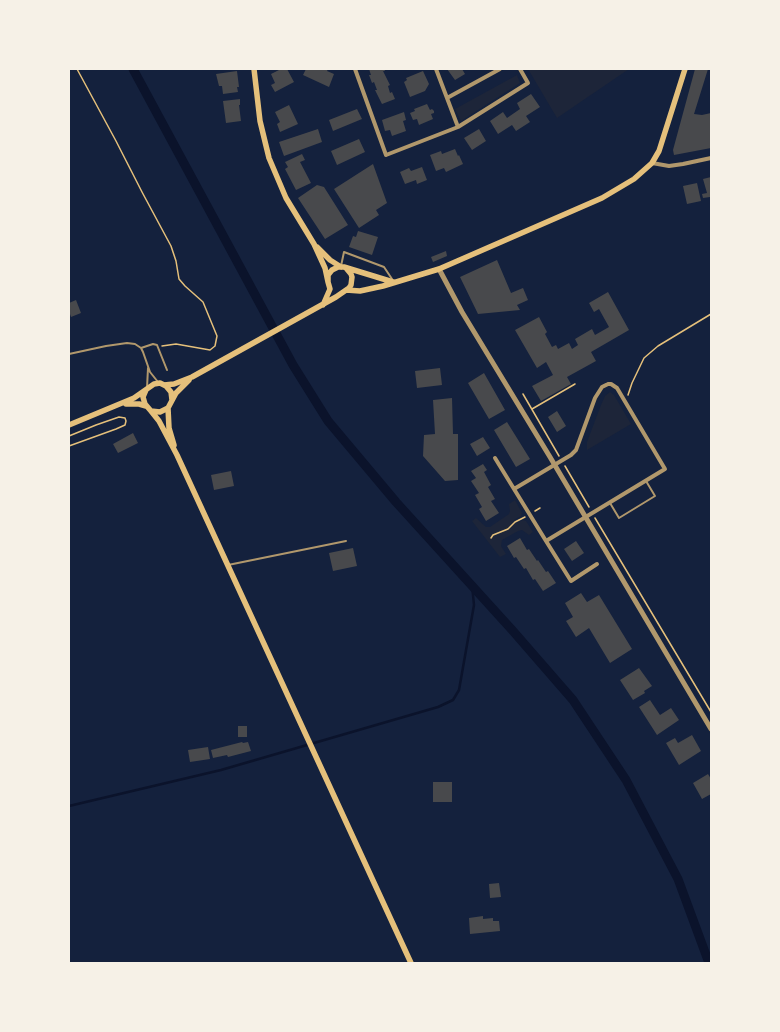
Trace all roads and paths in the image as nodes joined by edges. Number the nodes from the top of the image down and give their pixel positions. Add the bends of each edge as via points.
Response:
1 (77, 69) edge
2 (254, 69) edge
3 (355, 69) edge
4 (436, 69) edge
5 (500, 69) edge
6 (520, 69) edge
7 (685, 69) edge
8 (447, 98) junction
9 (458, 127) junction
10 (711, 158) edge
11 (652, 163) junction
12 (314, 244) junction
13 (343, 268) junction
14 (439, 269) junction
15 (393, 282) junction
16 (329, 284) junction
17 (344, 291) junction
18 (323, 305) junction
19 (711, 314) edge
20 (158, 347) junction
21 (141, 348) junction
22 (69, 354) edge
23 (147, 363) junction
24 (166, 370) dead end
25 (192, 377) junction
26 (162, 384) junction
27 (575, 384) dead end
28 (147, 389) junction
29 (523, 394) dead end
30 (172, 400) junction
31 (626, 403) junction
32 (117, 405) junction
33 (146, 406) junction
34 (168, 408) junction
35 (532, 409) junction
36 (151, 410) junction
37 (69, 426) edge
38 (69, 436) edge
39 (69, 446) edge
40 (177, 455) junction
41 (495, 458) dead end
42 (562, 460) junction
43 (554, 465) junction
44 (645, 481) junction
45 (514, 489) junction
46 (610, 502) junction
47 (540, 508) dead end
48 (592, 513) junction
49 (530, 514) junction
50 (586, 517) junction
51 (491, 538) dead end
52 (346, 541) dead end
53 (546, 541) junction
54 (596, 564) dead end
55 (227, 565) junction
56 (711, 712) edge
57 (711, 729) edge
58 (411, 963) edge

1 - 20 path via 171,246 179,279 203,302 217,338 215,346 210,350 176,344
2 - 12 main road via 260,121 269,158 286,198
3 - 9 street via 386,155
4 - 8 street
5 - 8 street
6 - 9 street via 528,83
7 - 11 main road via 663,143
8 - 9 street
10 - 11 street via 670,166
11 - 14 main road via 634,179 607,195
12 - 13 main road via 330,260
12 - 16 main road
13 - 15 main road
13 - 15 lane via 344,252 384,267
13 - 16 main road via 332,270 328,275
13 - 17 main road via 349,271 352,278 351,285
14 - 15 main road
14 - 43 street
15 - 17 main road via 367,290
16 - 17 main road via 335,291
16 - 18 main road via 328,296
17 - 18 main road
18 - 25 main road
19 - 31 path via 658,346 644,358
20 - 21 lane via 153,344
20 - 24 lane
21 - 22 lane via 127,343
21 - 23 lane
23 - 26 lane via 153,377
23 - 28 lane
25 - 26 main road via 174,384
25 - 30 main road
26 - 28 main road via 154,384
26 - 30 main road via 171,392
27 - 35 path
28 - 32 main road
28 - 33 main road via 143,397
29 - 35 path
30 - 34 main road
31 - 42 street via 614,385 602,387 595,398 576,450
31 - 44 street via 665,469
32 - 33 main road via 131,403
32 - 37 main road
33 - 36 main road
34 - 36 main road via 160,412
34 - 40 main road via 170,433
35 - 42 path
36 - 40 main road
38 - 39 path via 119,417 125,418 126,421 125,425 116,429
40 - 55 main road
41 - 45 street
42 - 43 street
42 - 48 path
43 - 45 street
43 - 50 street
44 - 46 street
44 - 46 lane via 654,496 619,518
45 - 49 street
46 - 48 street
47 - 49 path
48 - 50 street
48 - 56 path
49 - 51 path
49 - 53 street
50 - 53 street
50 - 57 street
52 - 55 lane
53 - 54 street via 570,581
55 - 58 main road

